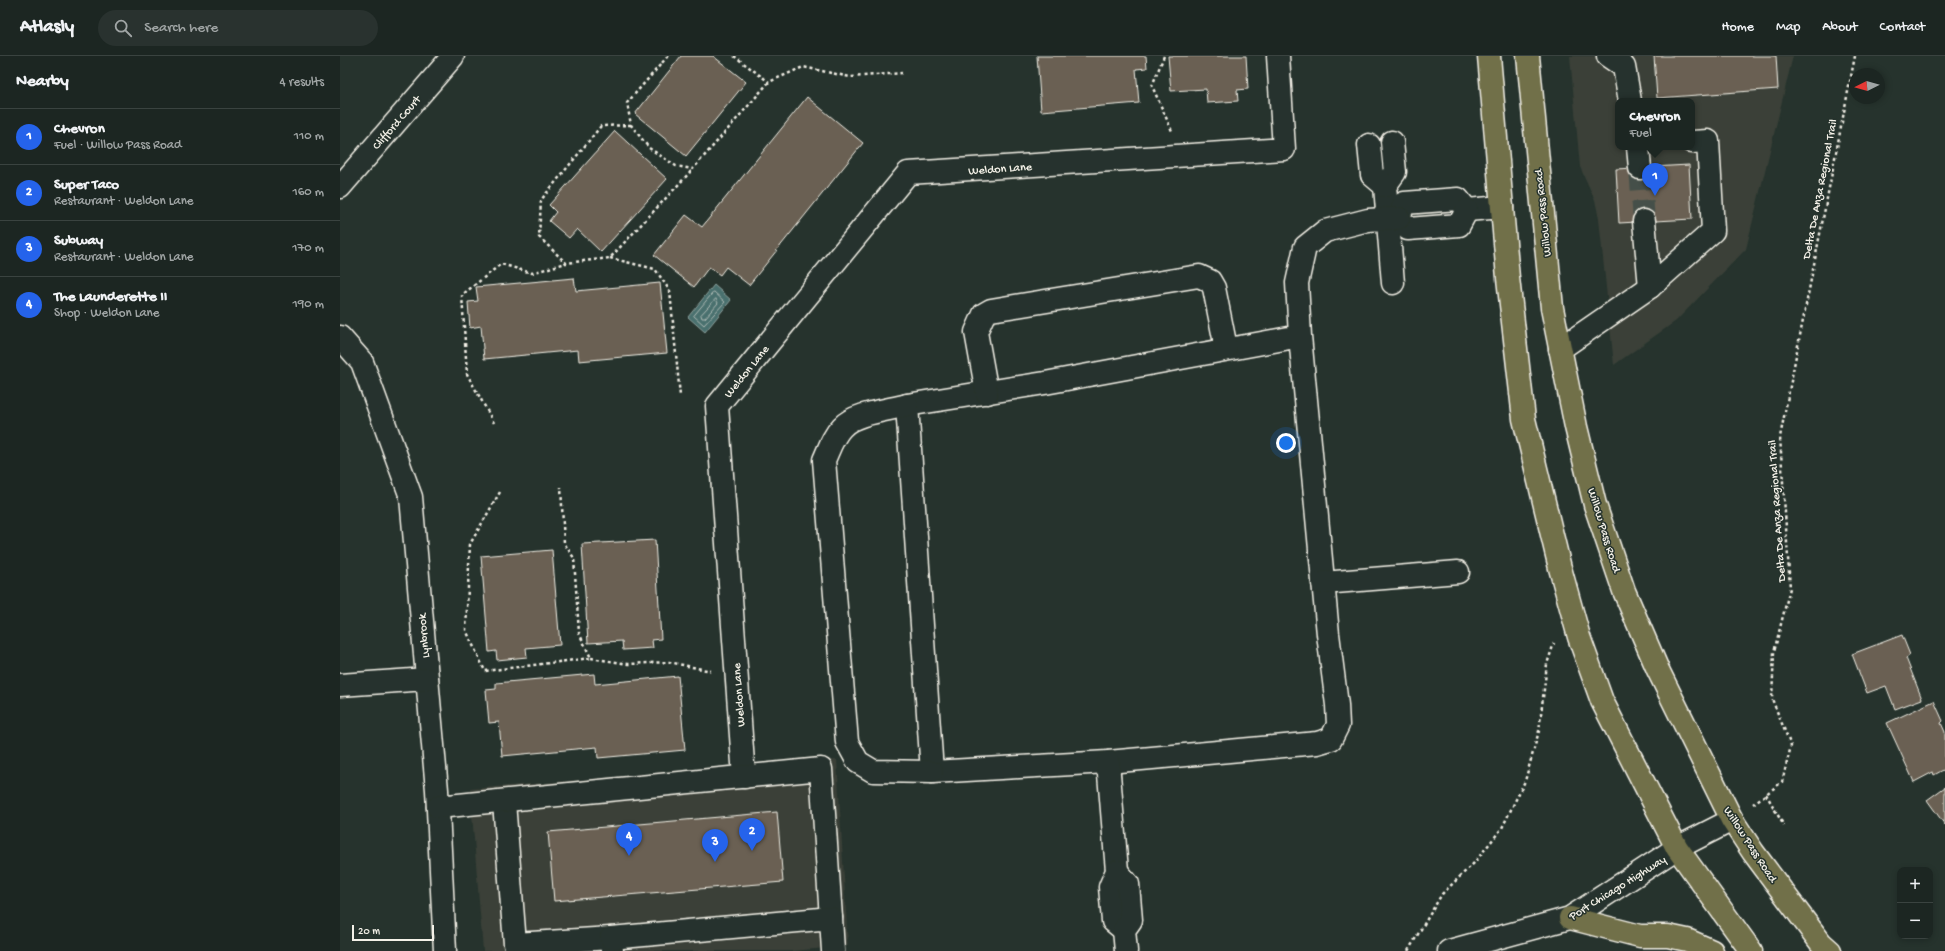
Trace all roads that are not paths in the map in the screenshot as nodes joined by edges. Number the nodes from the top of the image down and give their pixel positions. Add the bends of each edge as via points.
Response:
1 (453, 56) edge
2 (1278, 56) edge
3 (1489, 56) edge
4 (1528, 56) edge
5 (1608, 56) edge
6 (1629, 98) edge
7 (1392, 142) dead end
8 (1695, 142) edge
9 (1369, 145) dead end
10 (1384, 186) junction
11 (340, 188) edge
12 (1502, 208) junction
13 (1394, 218) junction
14 (1644, 221) tunnel mouth
15 (1393, 283) dead end
16 (1650, 287) junction
17 (1300, 336) junction
18 (340, 337) edge
19 (1226, 348) junction
20 (1560, 349) junction
21 (987, 393) junction
22 (907, 405) junction
23 (1458, 572) dead end
24 (1323, 583) junction
25 (427, 679) junction
26 (340, 685) edge
27 (1108, 762) junction
28 (932, 772) junction
29 (744, 777) junction
30 (504, 802) junction
31 (438, 807) junction
32 (1732, 820) junction
33 (1677, 848) junction
34 (831, 918) junction
35 (1570, 918) junction
36 (1125, 941) edge
37 (612, 945) edge
38 (446, 951) edge
39 (833, 951) edge
40 (1449, 951) edge
41 (1712, 951) edge
42 (1751, 951) edge
43 (1830, 951) edge

1 - 11 street, Clifford Court
2 - 29 street, Weldon Lane via 1284,149 908,173 716,406
3 - 12 main road
4 - 20 main road, Willow Pass Road via 1552,308
5 - 6 street via 1624,67
7 - 10 street via 1395,172
8 - 16 street via 1708,141 1714,231
9 - 10 street via 1372,175
10 - 13 street
12 - 13 street via 1467,210 1459,225 1408,229
12 - 33 main road via 1524,419 1569,601 1602,701
13 - 15 street
13 - 17 street via 1368,220 1325,230 1305,247 1297,283
14 - 16 street
16 - 20 street
17 - 19 street
17 - 24 street
18 - 25 street, Lynbrook via 362,362 411,497
19 - 21 street
19 - 21 street via 1214,288 1210,281 1199,276 991,310 984,314 976,332
20 - 32 main road, Willow Pass Road via 1595,505 1624,591 1658,670
21 - 22 street
22 - 28 street
22 - 28 street via 857,417 843,426 824,460 846,742 858,762 873,771
23 - 24 street
24 - 27 street via 1337,705 1338,725 1331,739 1317,743
25 - 26 street
25 - 31 street, Lynbrook
27 - 28 street
27 - 36 street via 1117,871 1110,886 1113,921
29 - 30 street
29 - 34 street via 822,769
30 - 31 street
30 - 37 street via 515,944
31 - 38 street, Lynbrook
32 - 33 street, Port Chicago Highway
32 - 43 main road, Willow Pass Road via 1821,943
33 - 35 street, Port Chicago Highway
33 - 42 main road
34 - 37 street
34 - 39 street
35 - 40 street, Port Chicago Highway
35 - 41 main road via 1640,936 1668,936 1687,940

